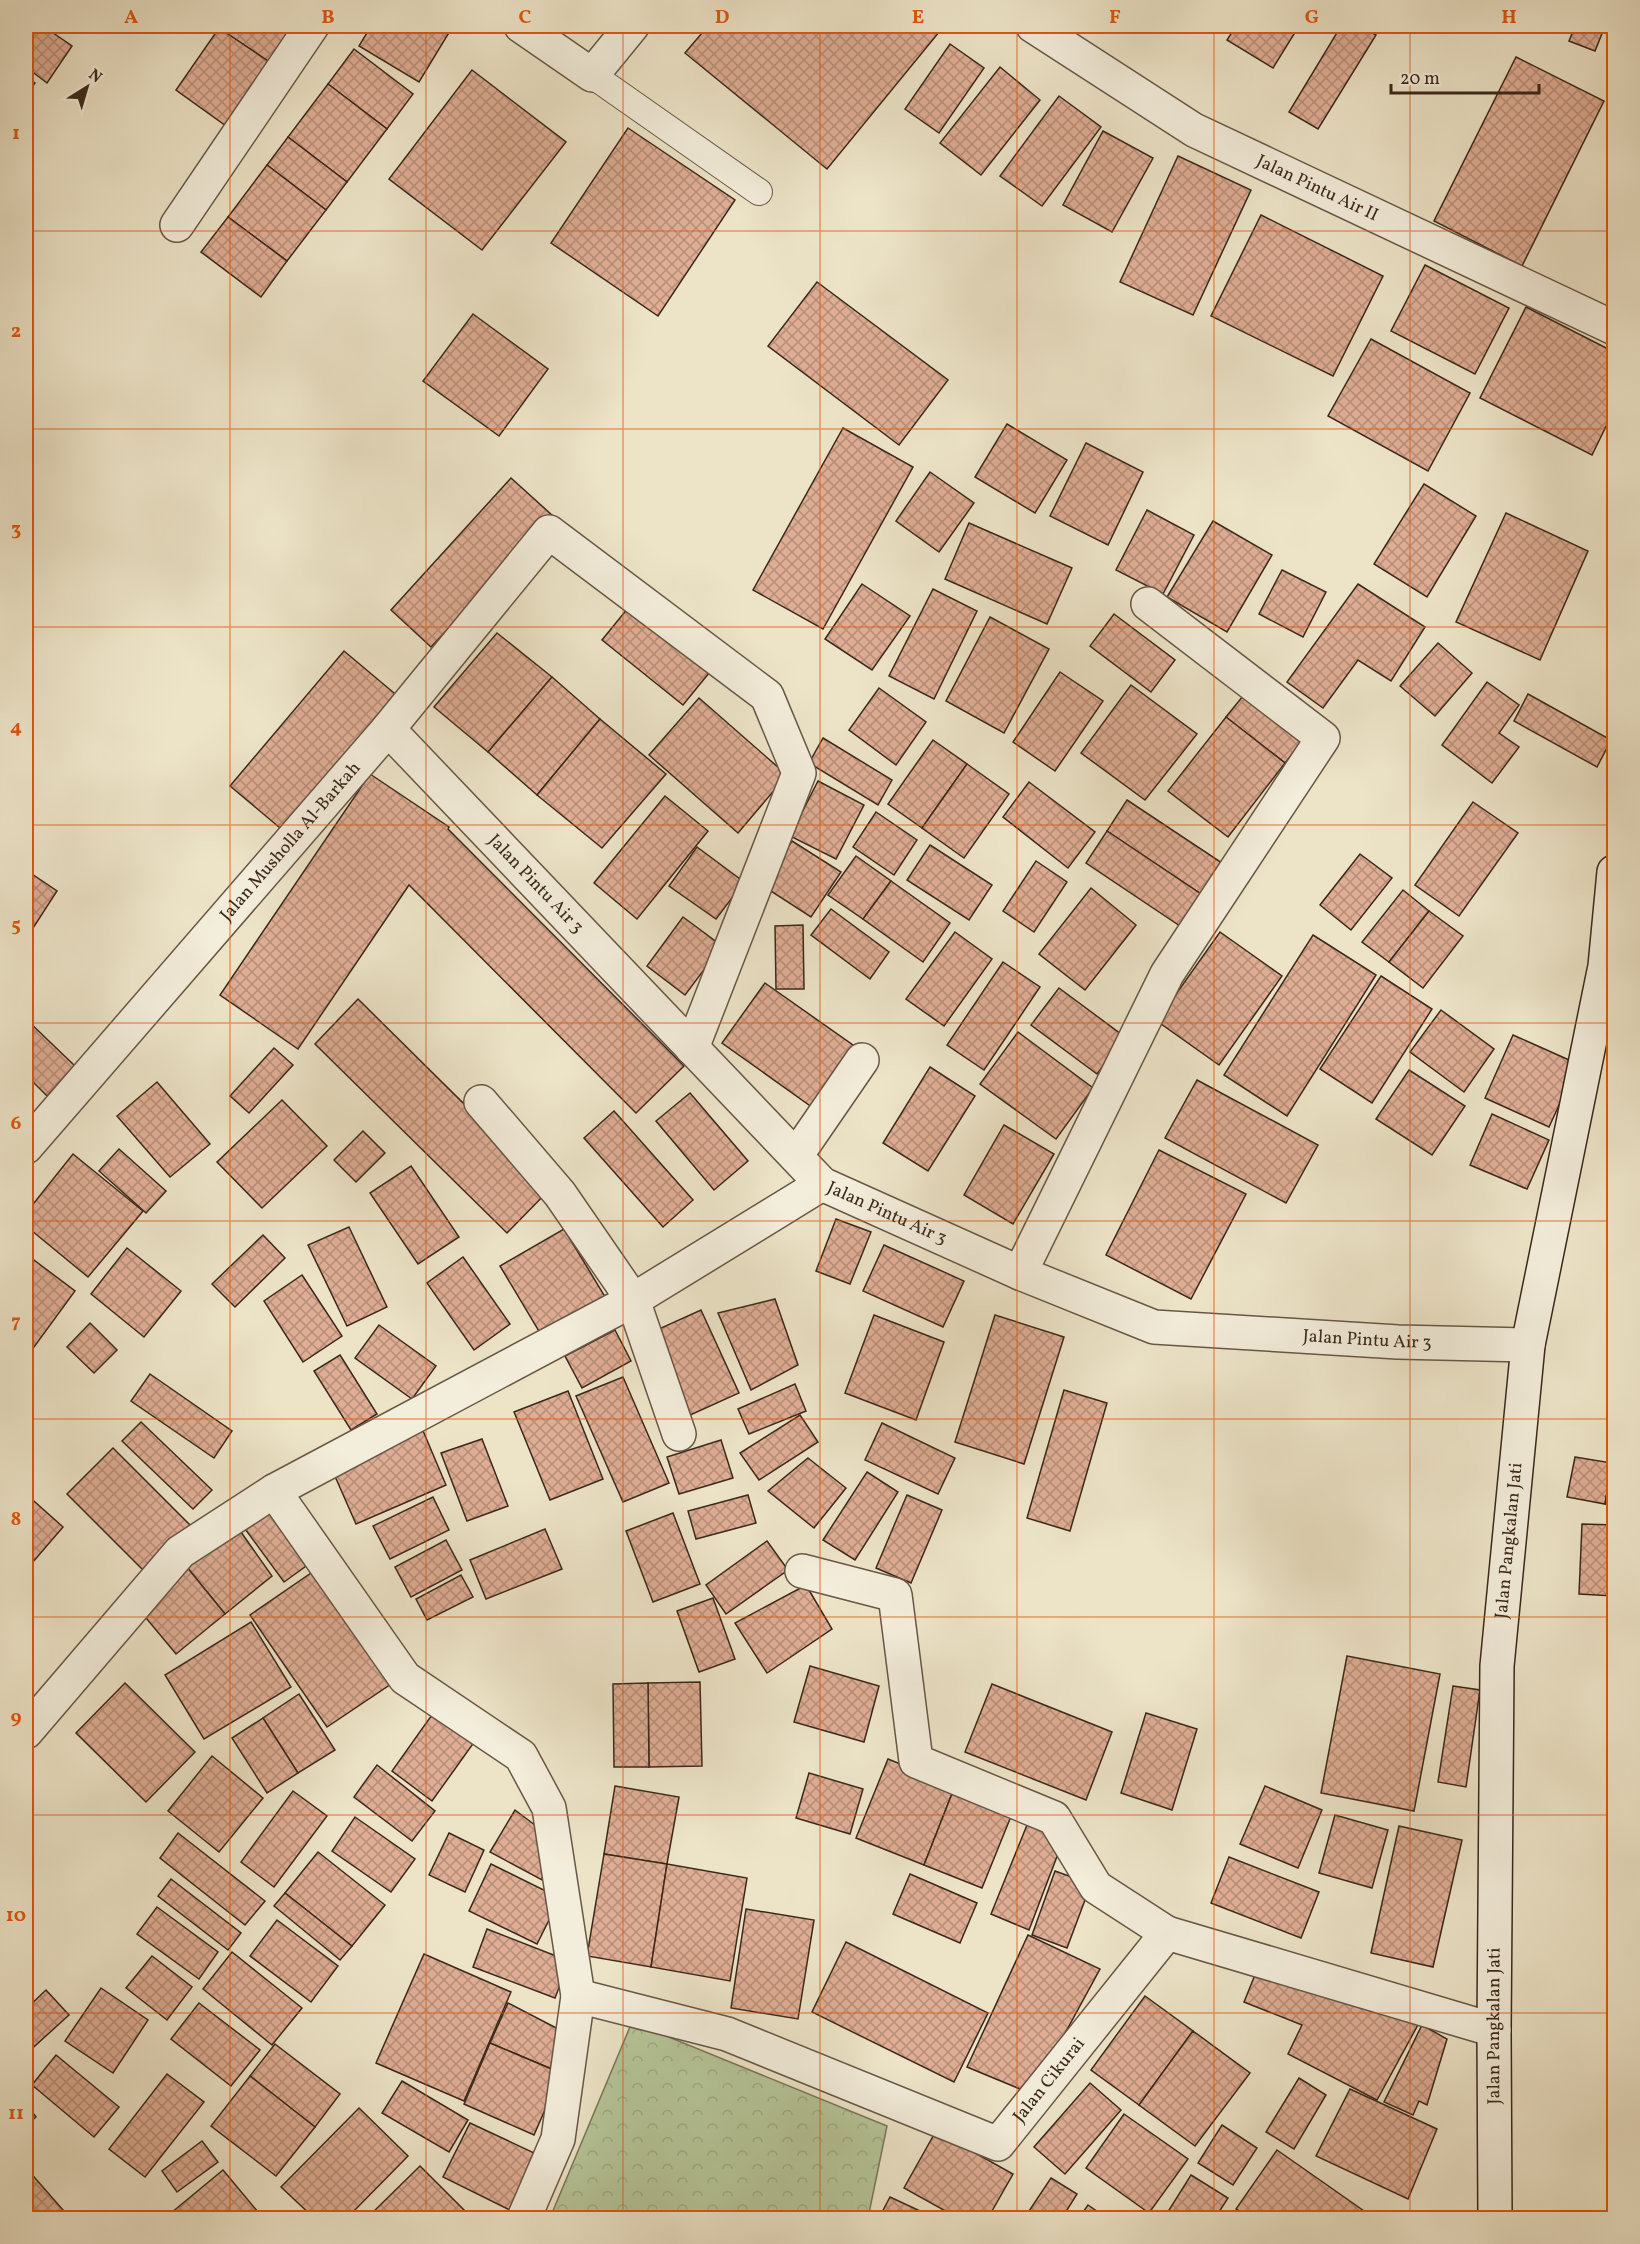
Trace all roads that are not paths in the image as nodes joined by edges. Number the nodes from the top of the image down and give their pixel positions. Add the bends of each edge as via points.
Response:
1 (312, 26) edge
2 (521, 26) edge
3 (632, 26) edge
4 (1033, 26) edge
5 (592, 75) junction
6 (759, 192) dead end
7 (177, 225) dead end
8 (1614, 328) edge
9 (1148, 604) dead end
10 (388, 729) junction
11 (1614, 872) edge
12 (1610, 970) edge
13 (692, 1048) junction
14 (862, 1060) dead end
15 (481, 1102) dead end
16 (27, 1142) edge
17 (796, 1156) junction
18 (822, 1184) junction
19 (1020, 1273) junction
20 (633, 1300) junction
21 (1528, 1345) junction
22 (679, 1434) dead end
23 (274, 1491) junction
24 (802, 1571) dead end
25 (26, 1732) edge
26 (1167, 1933) junction
27 (578, 1996) junction
28 (1494, 2030) junction
29 (524, 2218) edge
30 (1495, 2218) edge

1 - 7 street
2 - 5 street
3 - 5 street
4 - 8 street, Jalan Pintu Air II via 1194,130
5 - 6 lane
9 - 19 street via 1323,738 1167,974
10 - 13 street, Jalan Pintu Air 3
10 - 13 street, Jalan Musholla Al-Barkah via 549,532 767,696 799,773
10 - 16 street, Jalan Musholla Al-Barkah
11 - 12 street, Jalan Pangkalan Jati
12 - 21 street, Jalan Pangkalan Jati
13 - 17 street, Jalan Pintu Air 3
14 - 17 street
15 - 20 street via 560,1194
17 - 18 street, Jalan Pintu Air 3
18 - 19 street, Jalan Pintu Air 3
18 - 20 street
19 - 21 street, Jalan Pintu Air 3 via 1154,1327 1398,1342
20 - 22 street
20 - 23 street
21 - 28 street, Jalan Pangkalan Jati via 1497,1666
23 - 25 street via 180,1552
23 - 27 street via 405,1678 521,1756 549,1808
24 - 26 street via 894,1595 916,1761 1054,1818 1096,1887
26 - 27 street, Jalan Cikurai via 998,2144 728,2034
26 - 28 street
27 - 29 street via 558,2139
28 - 30 street, Jalan Pangkalan Jati

